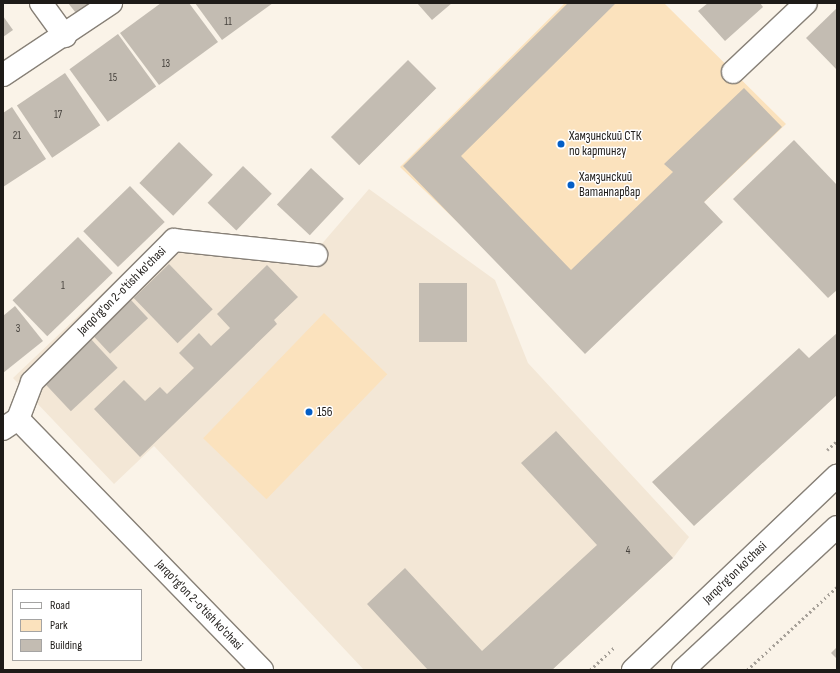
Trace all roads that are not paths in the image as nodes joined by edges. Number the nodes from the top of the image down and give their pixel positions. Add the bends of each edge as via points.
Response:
1 (41, 3) edge
2 (111, 3) edge
3 (806, 3) edge
4 (65, 36) junction
5 (733, 72) dead end
6 (3, 75) edge
7 (316, 255) dead end
8 (10, 424) edge
9 (837, 476) edge
10 (837, 528) edge
11 (262, 670) edge
12 (634, 670) edge
13 (683, 670) edge

1 - 4 street
2 - 4 street
3 - 5 street
4 - 6 street
7 - 8 street, Jarqo'rg'on 2-o'tish ko'chasi via 174,240 32,382
8 - 11 street, Jarqo'rg'on 2-o'tish ko'chasi
9 - 12 street, Jarqo'rg'on ko'chasi
10 - 13 street

